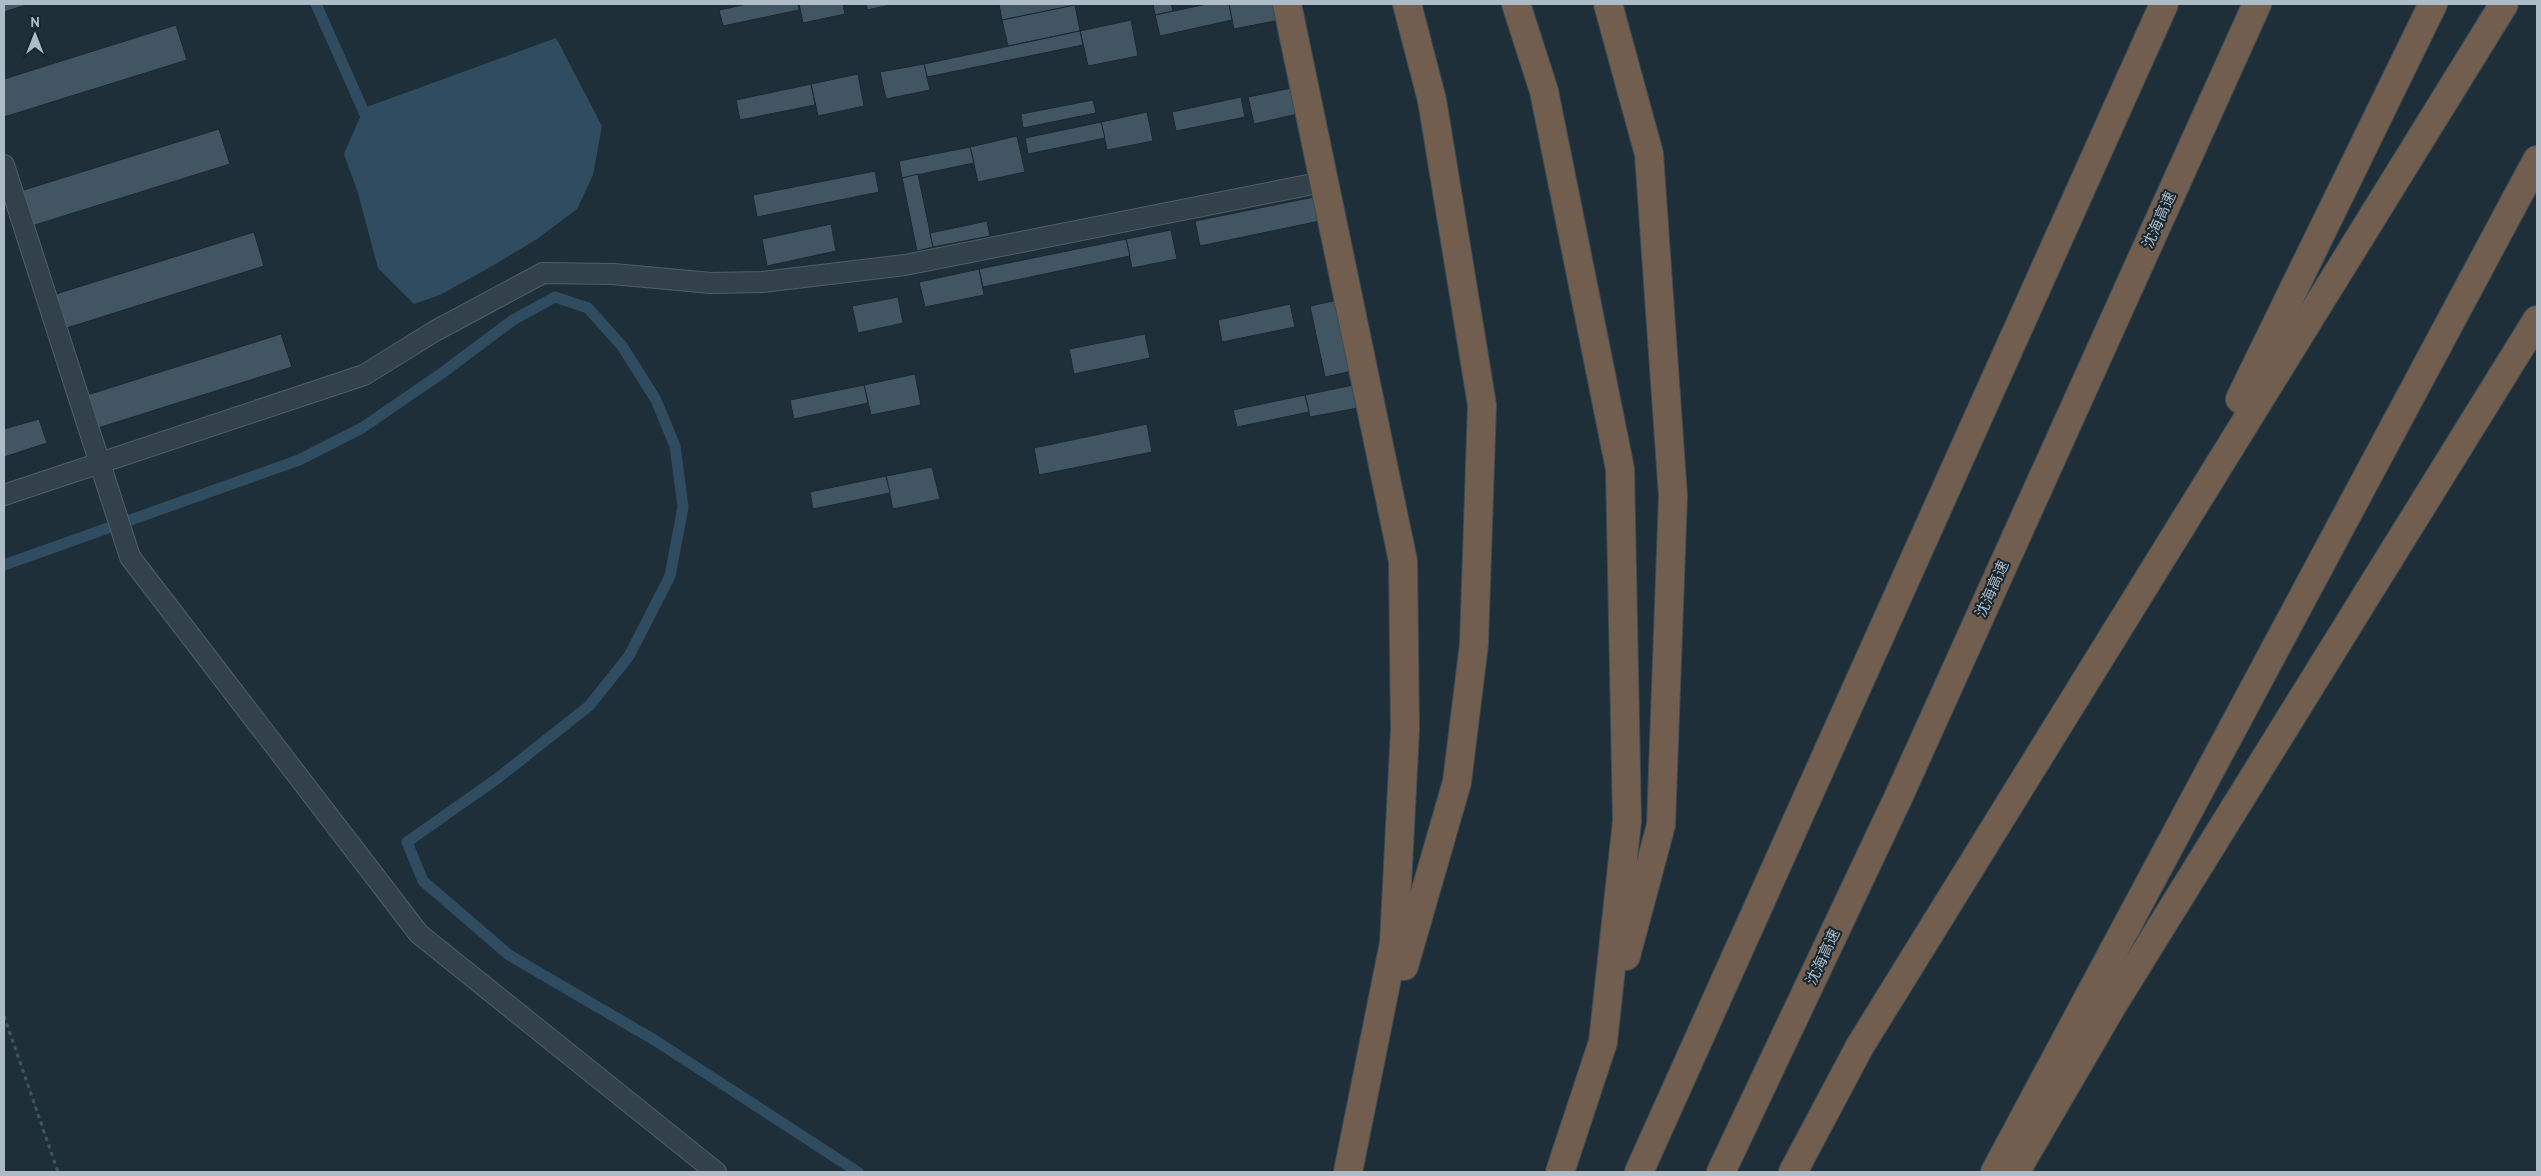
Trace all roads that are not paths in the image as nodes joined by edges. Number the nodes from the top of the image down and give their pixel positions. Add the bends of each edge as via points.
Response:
1 (1287, 4) edge
2 (1407, 4) edge
3 (1516, 4) edge
4 (1608, 4) edge
5 (2164, 4) edge
6 (2257, 4) edge
7 (2433, 4) edge
8 (2504, 4) edge
9 (2537, 160) edge
10 (4, 165) edge
11 (1313, 184) dead end
12 (2537, 320) edge
13 (4, 495) edge
14 (2174, 535) junction
15 (1604, 1042) junction
16 (1360, 1117) junction
17 (716, 1172) edge
18 (1348, 1172) edge
19 (1560, 1172) edge
20 (1639, 1172) edge
21 (1721, 1172) edge
22 (1793, 1172) edge
23 (1995, 1172) edge
24 (2016, 1172) edge

1 - 16 highway via 1403,561 1405,730 1394,944
2 - 16 highway via 1432,100 1482,405 1479,530 1474,644 1457,782
3 - 15 highway via 1544,91 1620,469 1627,820
4 - 15 highway via 1649,154 1673,496 1661,825
5 - 20 highway
6 - 21 highway, 沈海高速 via 1902,789
7 - 14 highway
8 - 14 highway
9 - 23 highway
10 - 17 lane via 130,557 418,934
11 - 13 lane via 905,264 762,282 711,283 613,274 543,273 435,331 364,376
12 - 24 highway via 2112,1006
14 - 22 highway via 1860,1046
15 - 19 highway
16 - 18 highway

